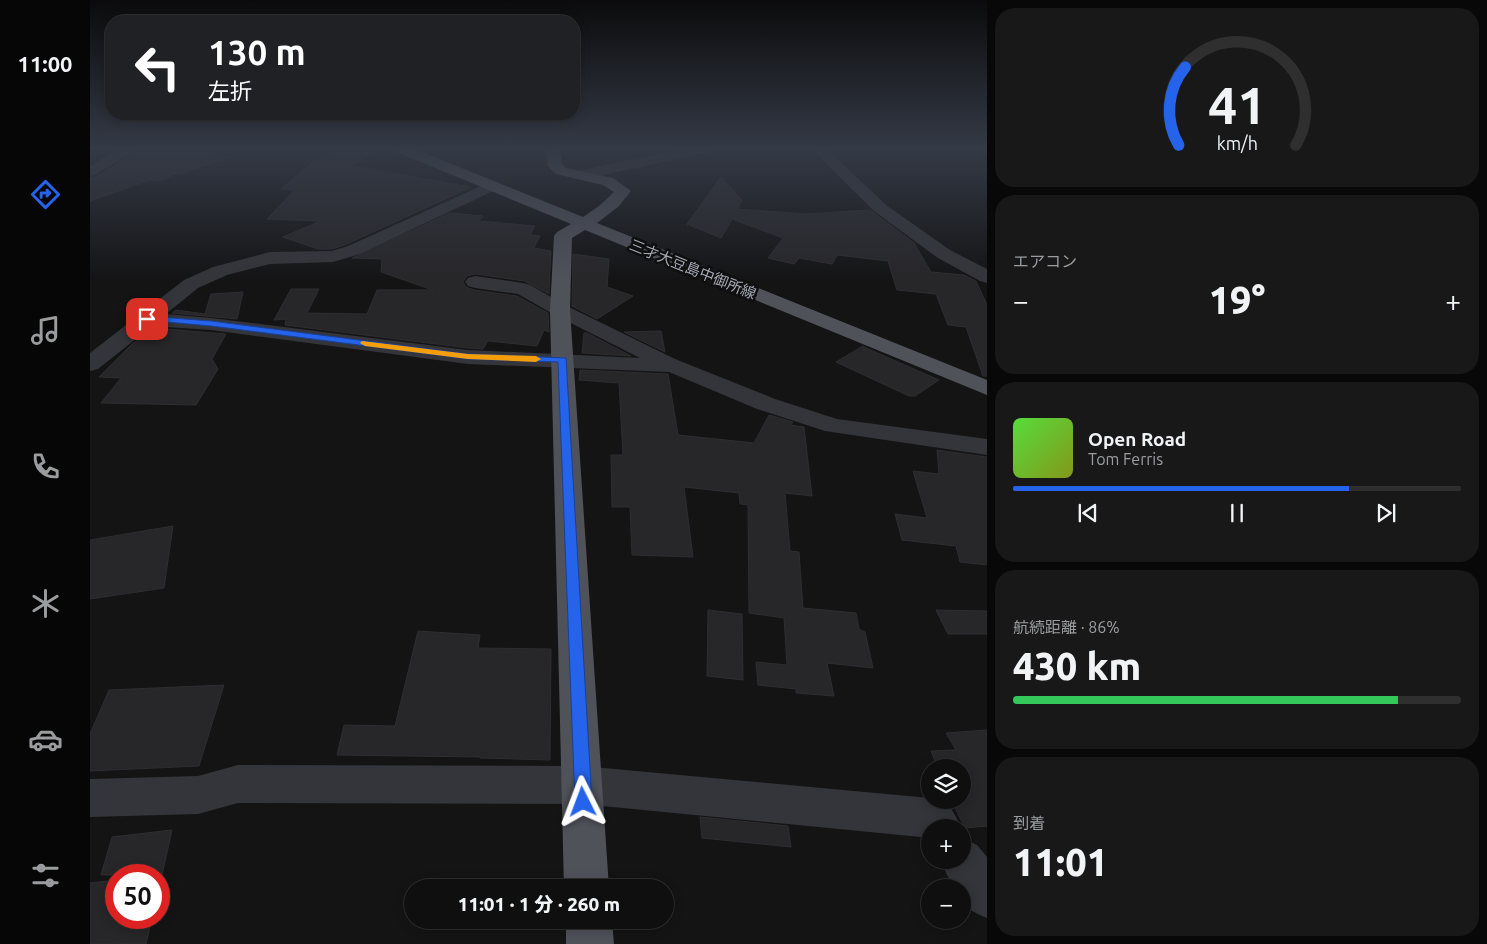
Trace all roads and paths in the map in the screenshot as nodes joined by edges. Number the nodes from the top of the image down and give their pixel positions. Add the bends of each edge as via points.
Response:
1 (479, 192) edge
2 (506, 192) edge
3 (529, 192) edge
4 (623, 192) edge
5 (864, 192) edge
6 (589, 219) junction
7 (987, 277) edge
8 (475, 282) dead end
9 (560, 310) junction
10 (147, 319) junction
11 (942, 351) dead end
12 (563, 360) junction
13 (90, 364) edge
14 (672, 365) junction
15 (987, 388) edge
16 (987, 447) edge
17 (582, 784) junction
18 (90, 798) edge
19 (934, 819) edge
20 (969, 869) edge
21 (587, 879) edge
22 (987, 894) edge
23 (589, 929) edge
24 (590, 944) edge

1 - 10 street via 354,250 333,256 270,258 220,271 191,284
2 - 6 main road, 三才大豆島中御所線
3 - 6 main road, 三才大豆島中御所線
4 - 6 main road via 608,208
5 - 7 street via 880,208 944,254
6 - 9 main road via 563,236
6 - 11 main road, 三才大豆島中御所線
6 - 15 main road, 三才大豆島中御所線
8 - 9 street via 523,288
9 - 12 main road
9 - 14 street
10 - 12 street via 468,356
10 - 13 street
12 - 14 street
12 - 17 main road
14 - 16 street via 766,404 834,426
17 - 18 street via 238,784 198,795
17 - 19 street
17 - 21 main road
20 - 22 street
23 - 24 main road

